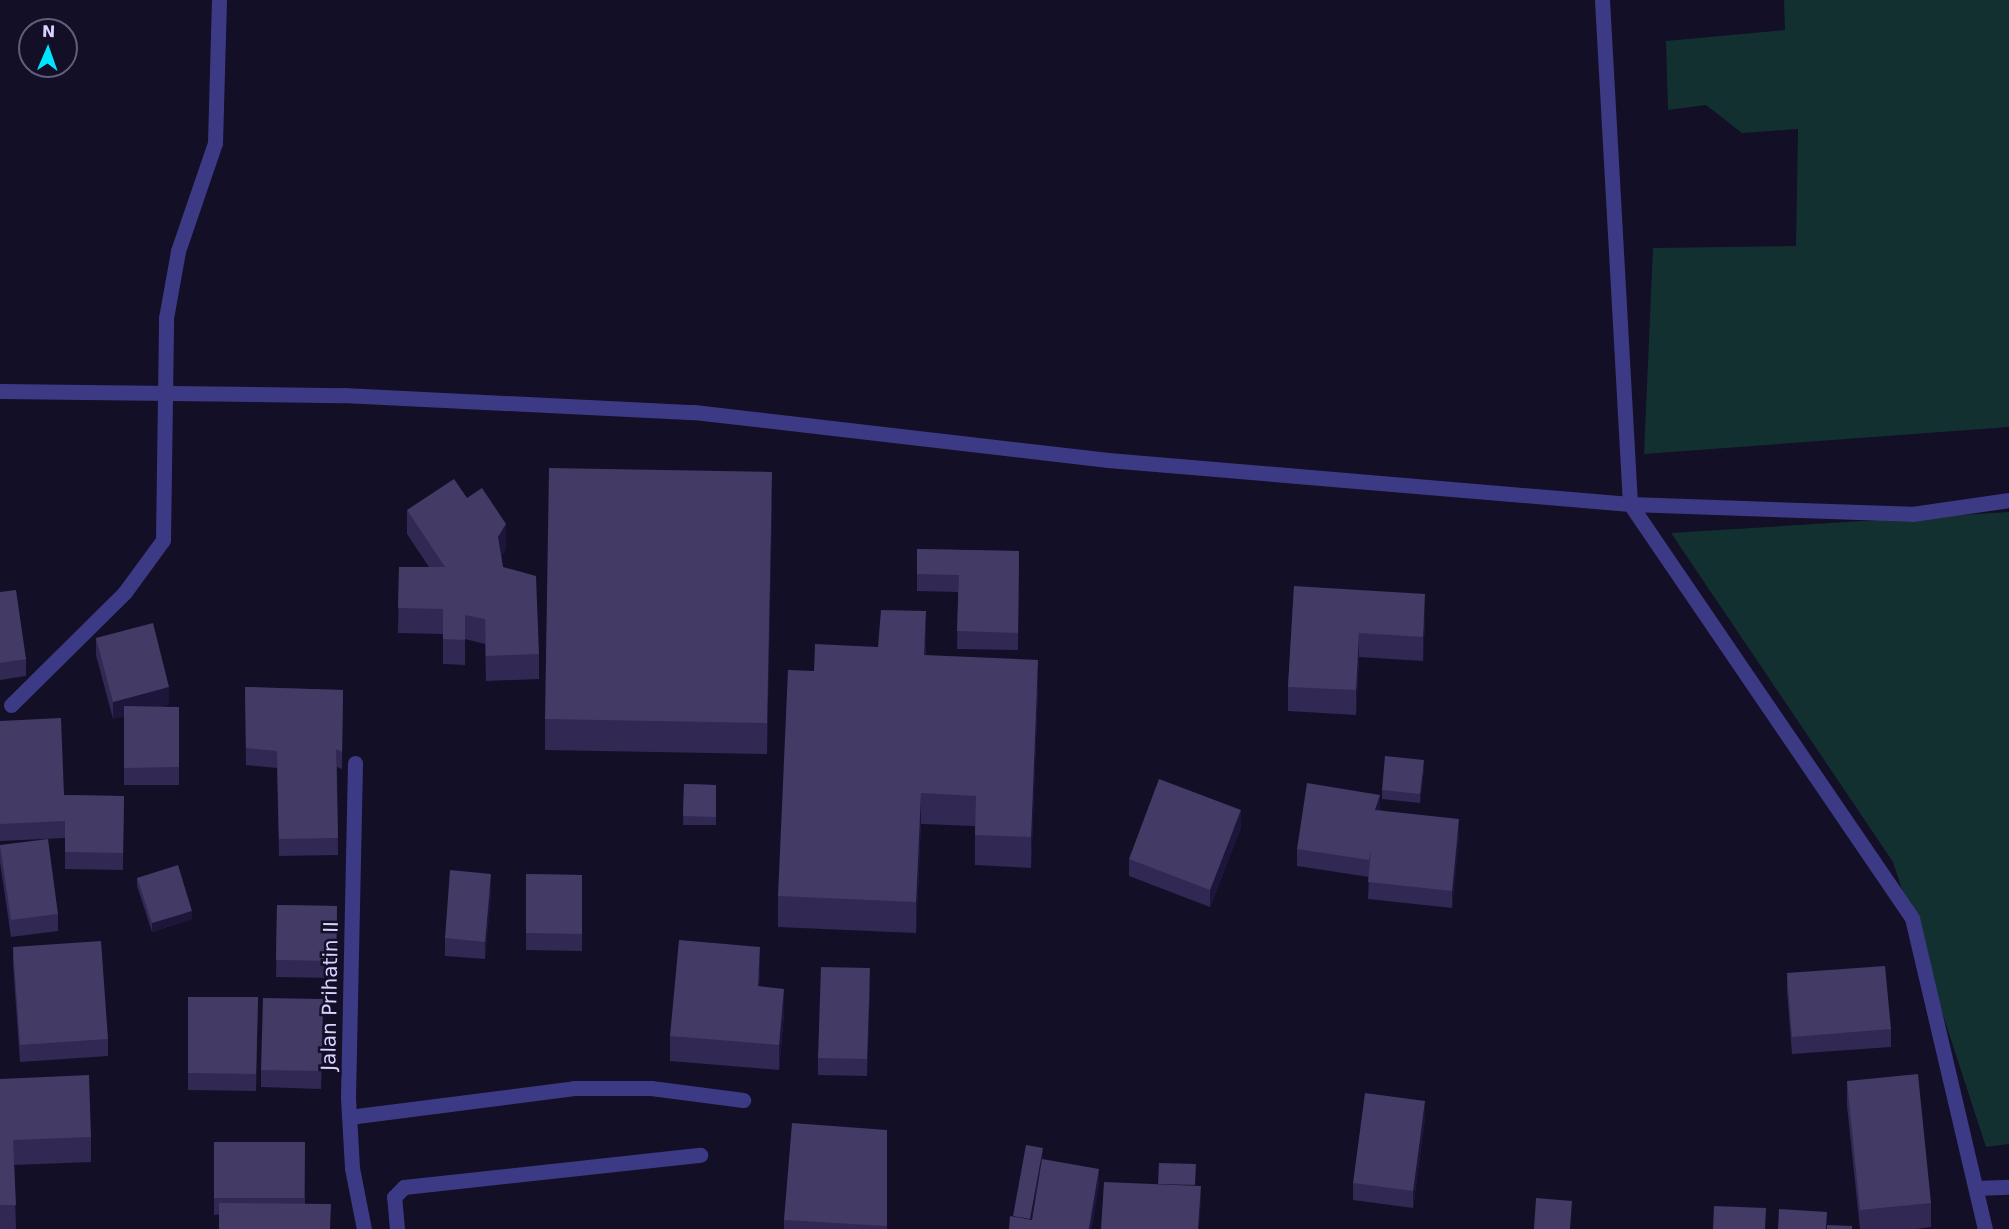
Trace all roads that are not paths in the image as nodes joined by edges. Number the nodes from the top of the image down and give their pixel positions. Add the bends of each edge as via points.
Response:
1 (219, 0) edge
2 (1602, 0) edge
3 (0, 391) edge
4 (169, 391) junction
5 (2009, 500) edge
6 (1630, 504) junction
7 (11, 705) dead end
8 (355, 763) dead end
9 (743, 1100) dead end
10 (349, 1117) junction
11 (700, 1155) dead end
12 (2009, 1187) edge
13 (1976, 1188) junction
14 (363, 1229) edge
15 (397, 1229) edge
16 (1985, 1229) edge

1 - 4 street via 215,143 171,281
2 - 6 street
3 - 4 street
4 - 6 street via 694,412 1131,462
4 - 7 street via 163,540 125,592
5 - 6 street via 1912,514
6 - 13 street via 1912,918
8 - 10 street, Jalan Prihatin II
9 - 10 street via 651,1088 574,1089
10 - 14 street, Jalan Prihatin II
11 - 15 street via 404,1187 394,1197
12 - 13 street
13 - 16 street

